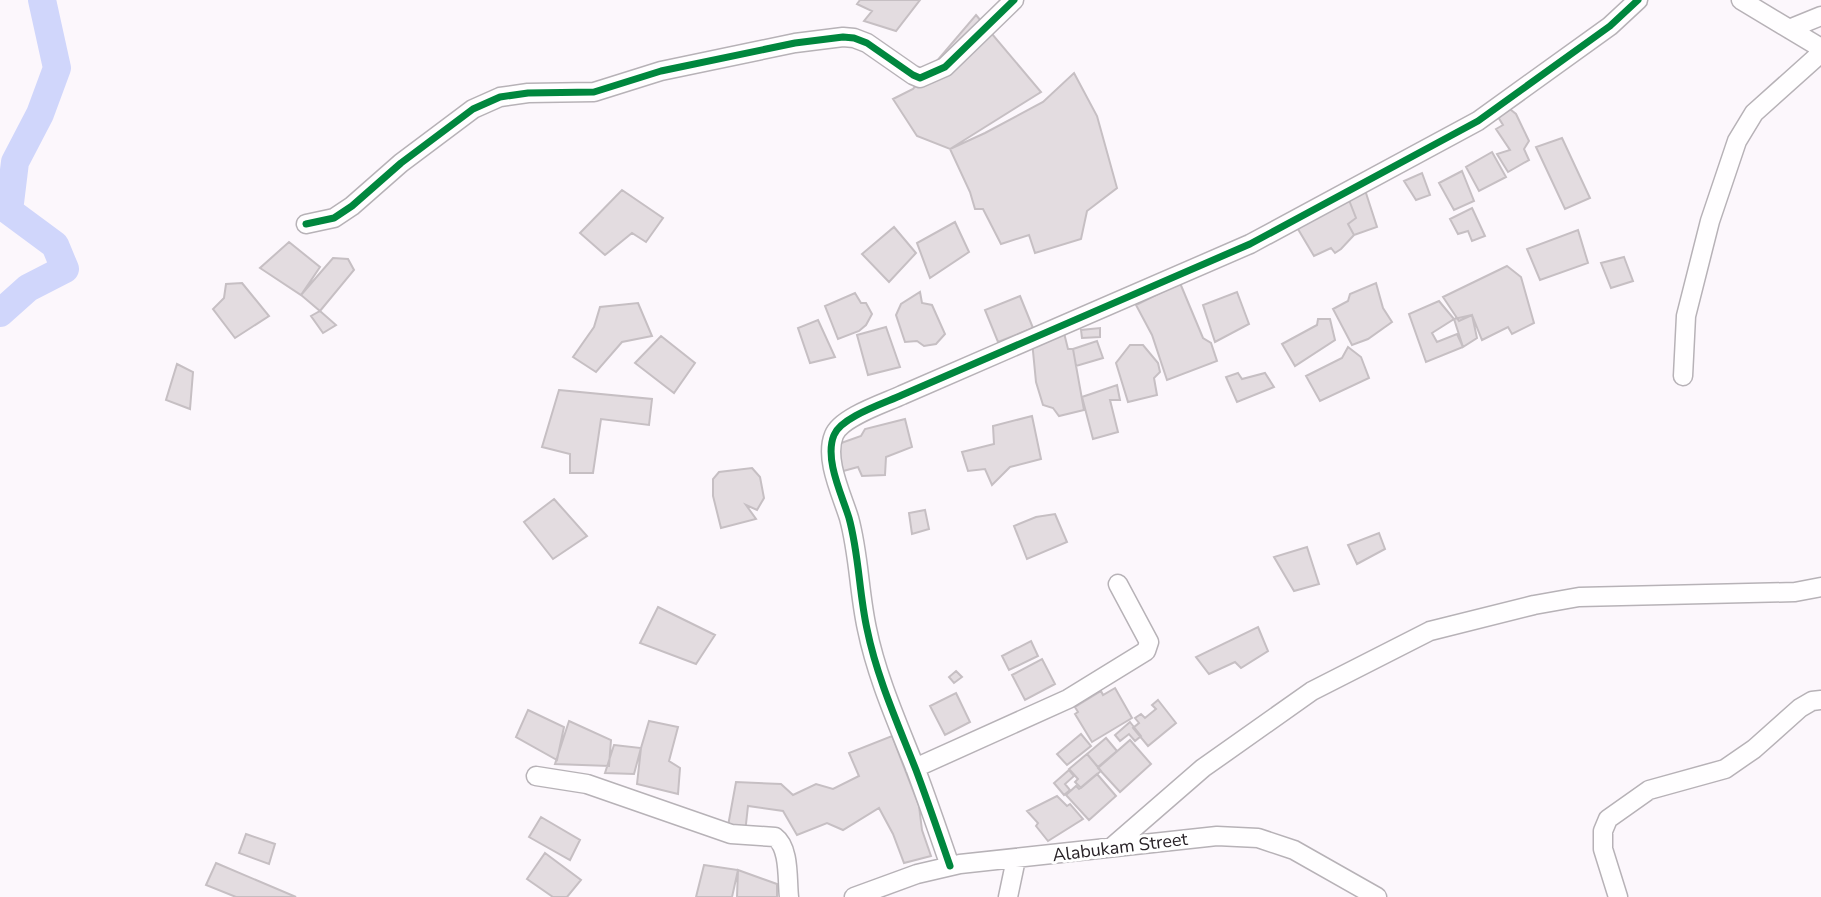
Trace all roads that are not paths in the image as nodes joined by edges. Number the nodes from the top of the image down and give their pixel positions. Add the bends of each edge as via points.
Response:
1 (1014, 0) edge
2 (1638, 0) edge
3 (1741, 0) edge
4 (1821, 16) edge
5 (1789, 29) junction
6 (1821, 50) edge
7 (306, 224) dead end
8 (1683, 376) dead end
9 (1118, 584) dead end
10 (1821, 587) edge
11 (1821, 700) edge
12 (915, 768) junction
13 (536, 776) dead end
14 (1112, 847) junction
15 (1016, 859) junction
16 (950, 866) junction
17 (789, 897) edge
18 (854, 897) edge
19 (1008, 897) edge
20 (1377, 897) edge
21 (1618, 897) edge

1 - 7 street via 945,67 920,78 867,43 843,37 675,68 594,92 500,97 473,108 334,218
2 - 12 street via 1610,26 1478,121 1250,244 867,411 838,429 831,446 852,532 866,629
3 - 5 street
4 - 5 street
5 - 6 street
6 - 8 street via 1754,113 1737,141 1710,221 1686,316
9 - 12 street via 1149,642 1146,651 1068,699
10 - 14 street via 1795,592 1579,597 1430,631 1312,691 1203,768
11 - 21 street via 1800,708 1725,769 1649,790 1608,818 1602,831 1603,849
12 - 16 street
13 - 17 street via 587,783 732,834 775,837 784,850
14 - 15 street, Alabukam Street
14 - 20 street, Alabukam Street via 1217,836 1258,838 1294,850
15 - 16 street, Alabukam Street
15 - 19 street
16 - 18 street, Alabukam Street

